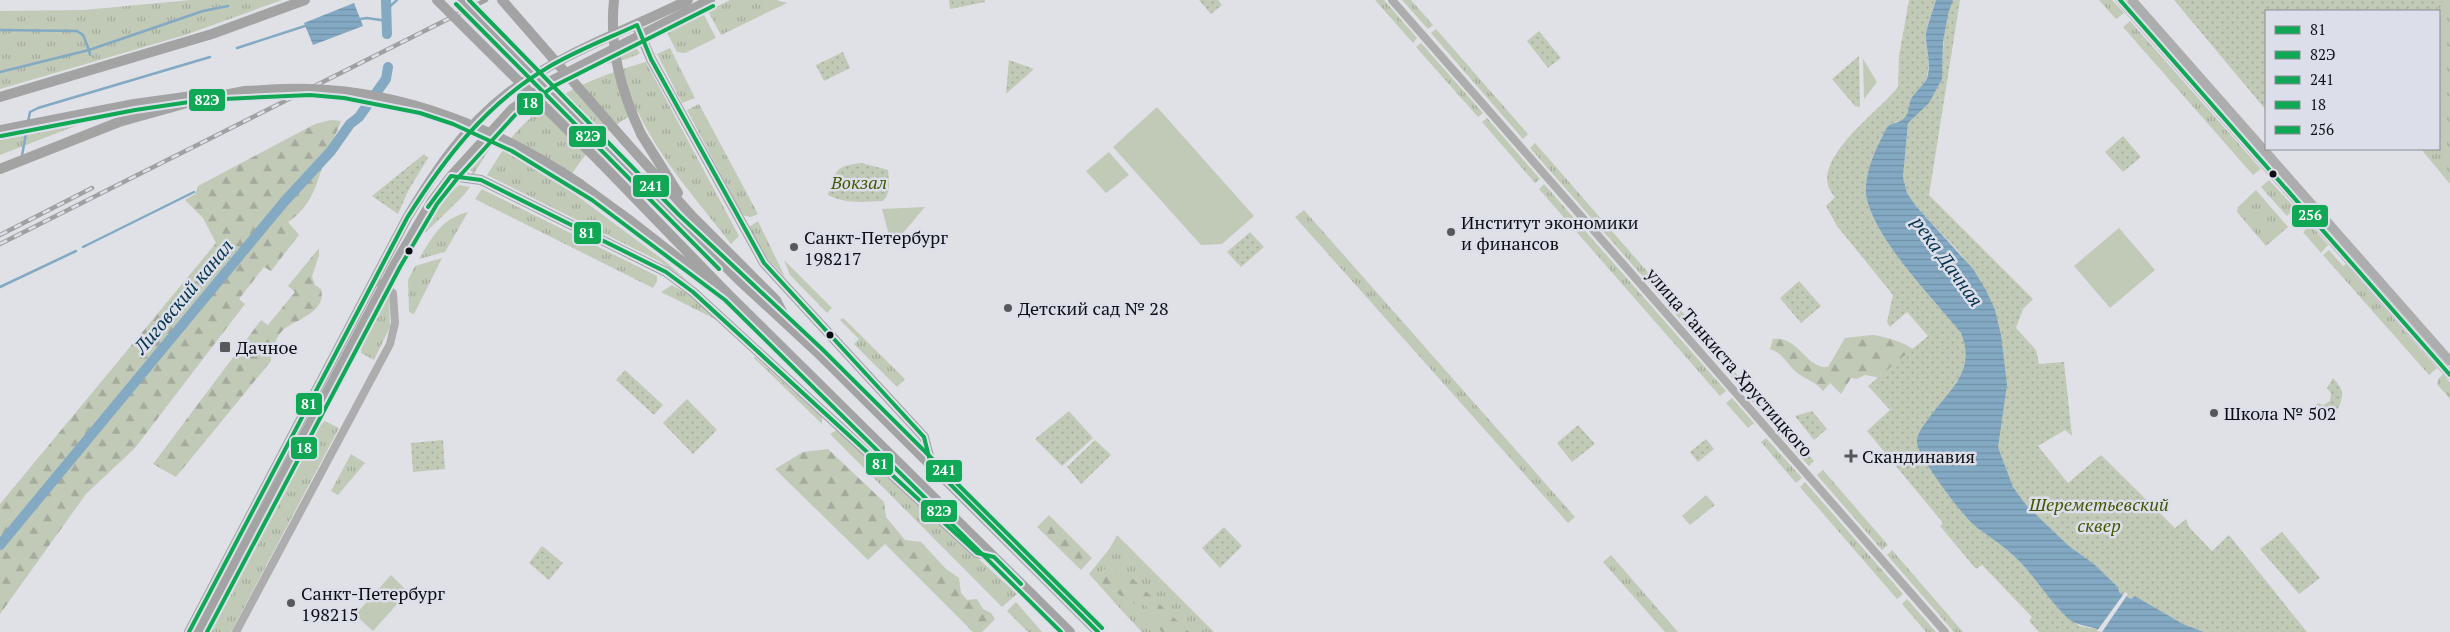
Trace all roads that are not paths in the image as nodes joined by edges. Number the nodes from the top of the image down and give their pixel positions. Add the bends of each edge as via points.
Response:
1 (304, 0) edge
2 (437, 0) edge
3 (460, 0) edge
4 (502, 0) edge
5 (614, 0) edge
6 (688, 0) edge
7 (710, 0) edge
8 (1392, 0) edge
9 (2120, 0) edge
10 (2132, 0) edge
11 (638, 30) junction
12 (245, 91) junction
13 (0, 97) edge
14 (0, 130) edge
15 (0, 169) edge
16 (451, 176) junction
17 (693, 217) junction
18 (379, 282) junction
19 (729, 295) junction
20 (791, 329) junction
21 (2450, 361) edge
22 (2450, 375) edge
23 (931, 465) junction
24 (994, 557) junction
25 (189, 632) edge
26 (200, 632) edge
27 (236, 632) edge
28 (1070, 632) edge
29 (1098, 632) edge
30 (1945, 632) edge

1 - 13 main road via 212,34
2 - 19 main road, bridge
3 - 20 main road, bridge via 676,219
4 - 17 main road, bridge
5 - 17 main road, bridge via 613,36 621,86 641,134
6 - 11 main road
7 - 11 main road
8 - 30 street, улица Танкиста Хрустицкого
9 - 22 street
10 - 21 street
11 - 16 main road via 533,94 496,126
11 - 18 main road via 547,67 486,112 428,183
11 - 23 main road via 764,263 924,437
12 - 14 main road via 134,104
12 - 15 main road via 119,122
12 - 19 main road, bridge via 310,89 390,99 422,107 486,131 562,172
16 - 18 main road
16 - 24 main road via 481,180 666,272 693,292 977,553
17 - 20 main road via 776,300
18 - 25 main road
18 - 26 main road
18 - 27 street via 393,292 394,333 390,344
19 - 24 main road
20 - 23 main road
23 - 29 main road
24 - 28 main road

